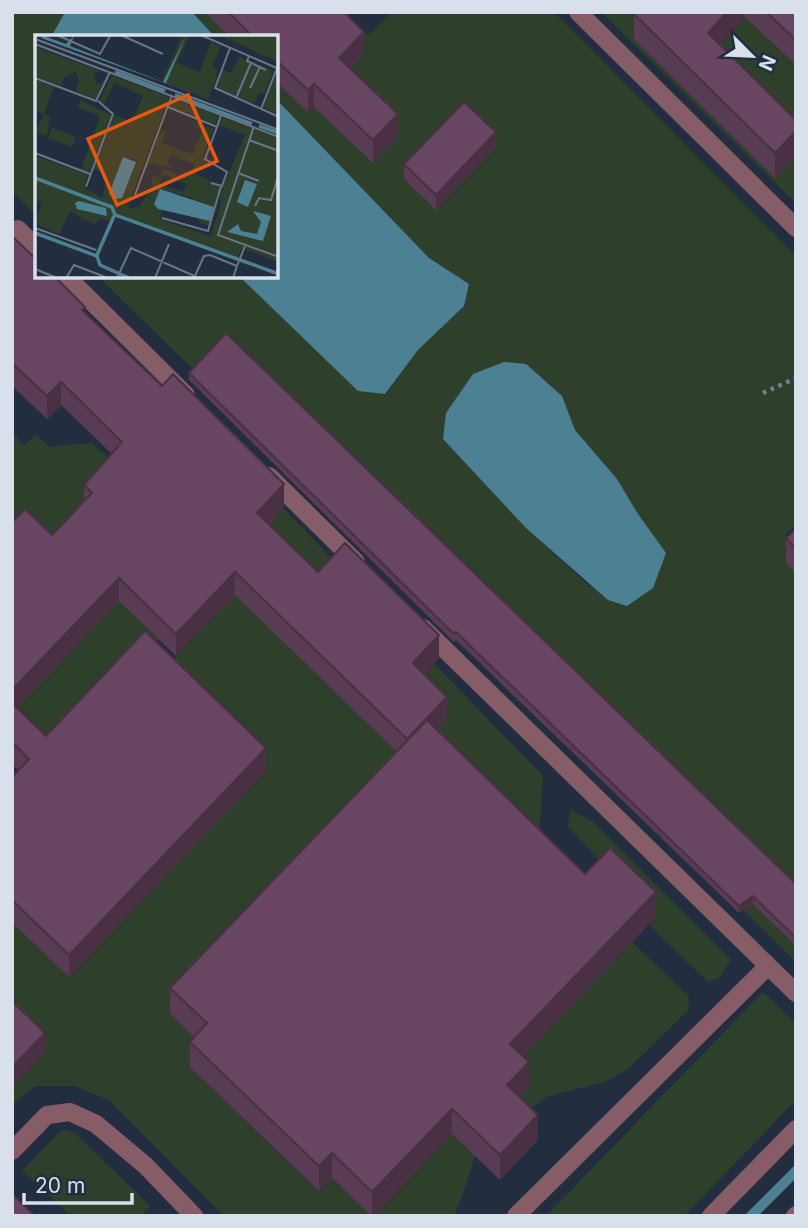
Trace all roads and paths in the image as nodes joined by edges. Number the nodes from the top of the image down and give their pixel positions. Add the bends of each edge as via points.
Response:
1 (578, 12) edge
2 (796, 228) edge
3 (18, 229) dead end
4 (35, 246) edge
5 (68, 278) edge
6 (796, 378) edge
7 (763, 393) dead end
8 (199, 407) edge
9 (256, 464) edge
10 (363, 569) edge
11 (412, 617) edge
12 (768, 966) junction
13 (796, 993) edge
14 (796, 1129) edge
15 (12, 1150) edge
16 (194, 1216) edge
17 (516, 1216) edge
18 (711, 1216) edge

1 - 2 lane
3 - 4 lane
5 - 8 lane
6 - 7 path
9 - 10 lane
11 - 12 lane
12 - 13 lane
12 - 17 lane
14 - 18 lane
15 - 16 lane via 47,1115 70,1112 96,1124 146,1166

